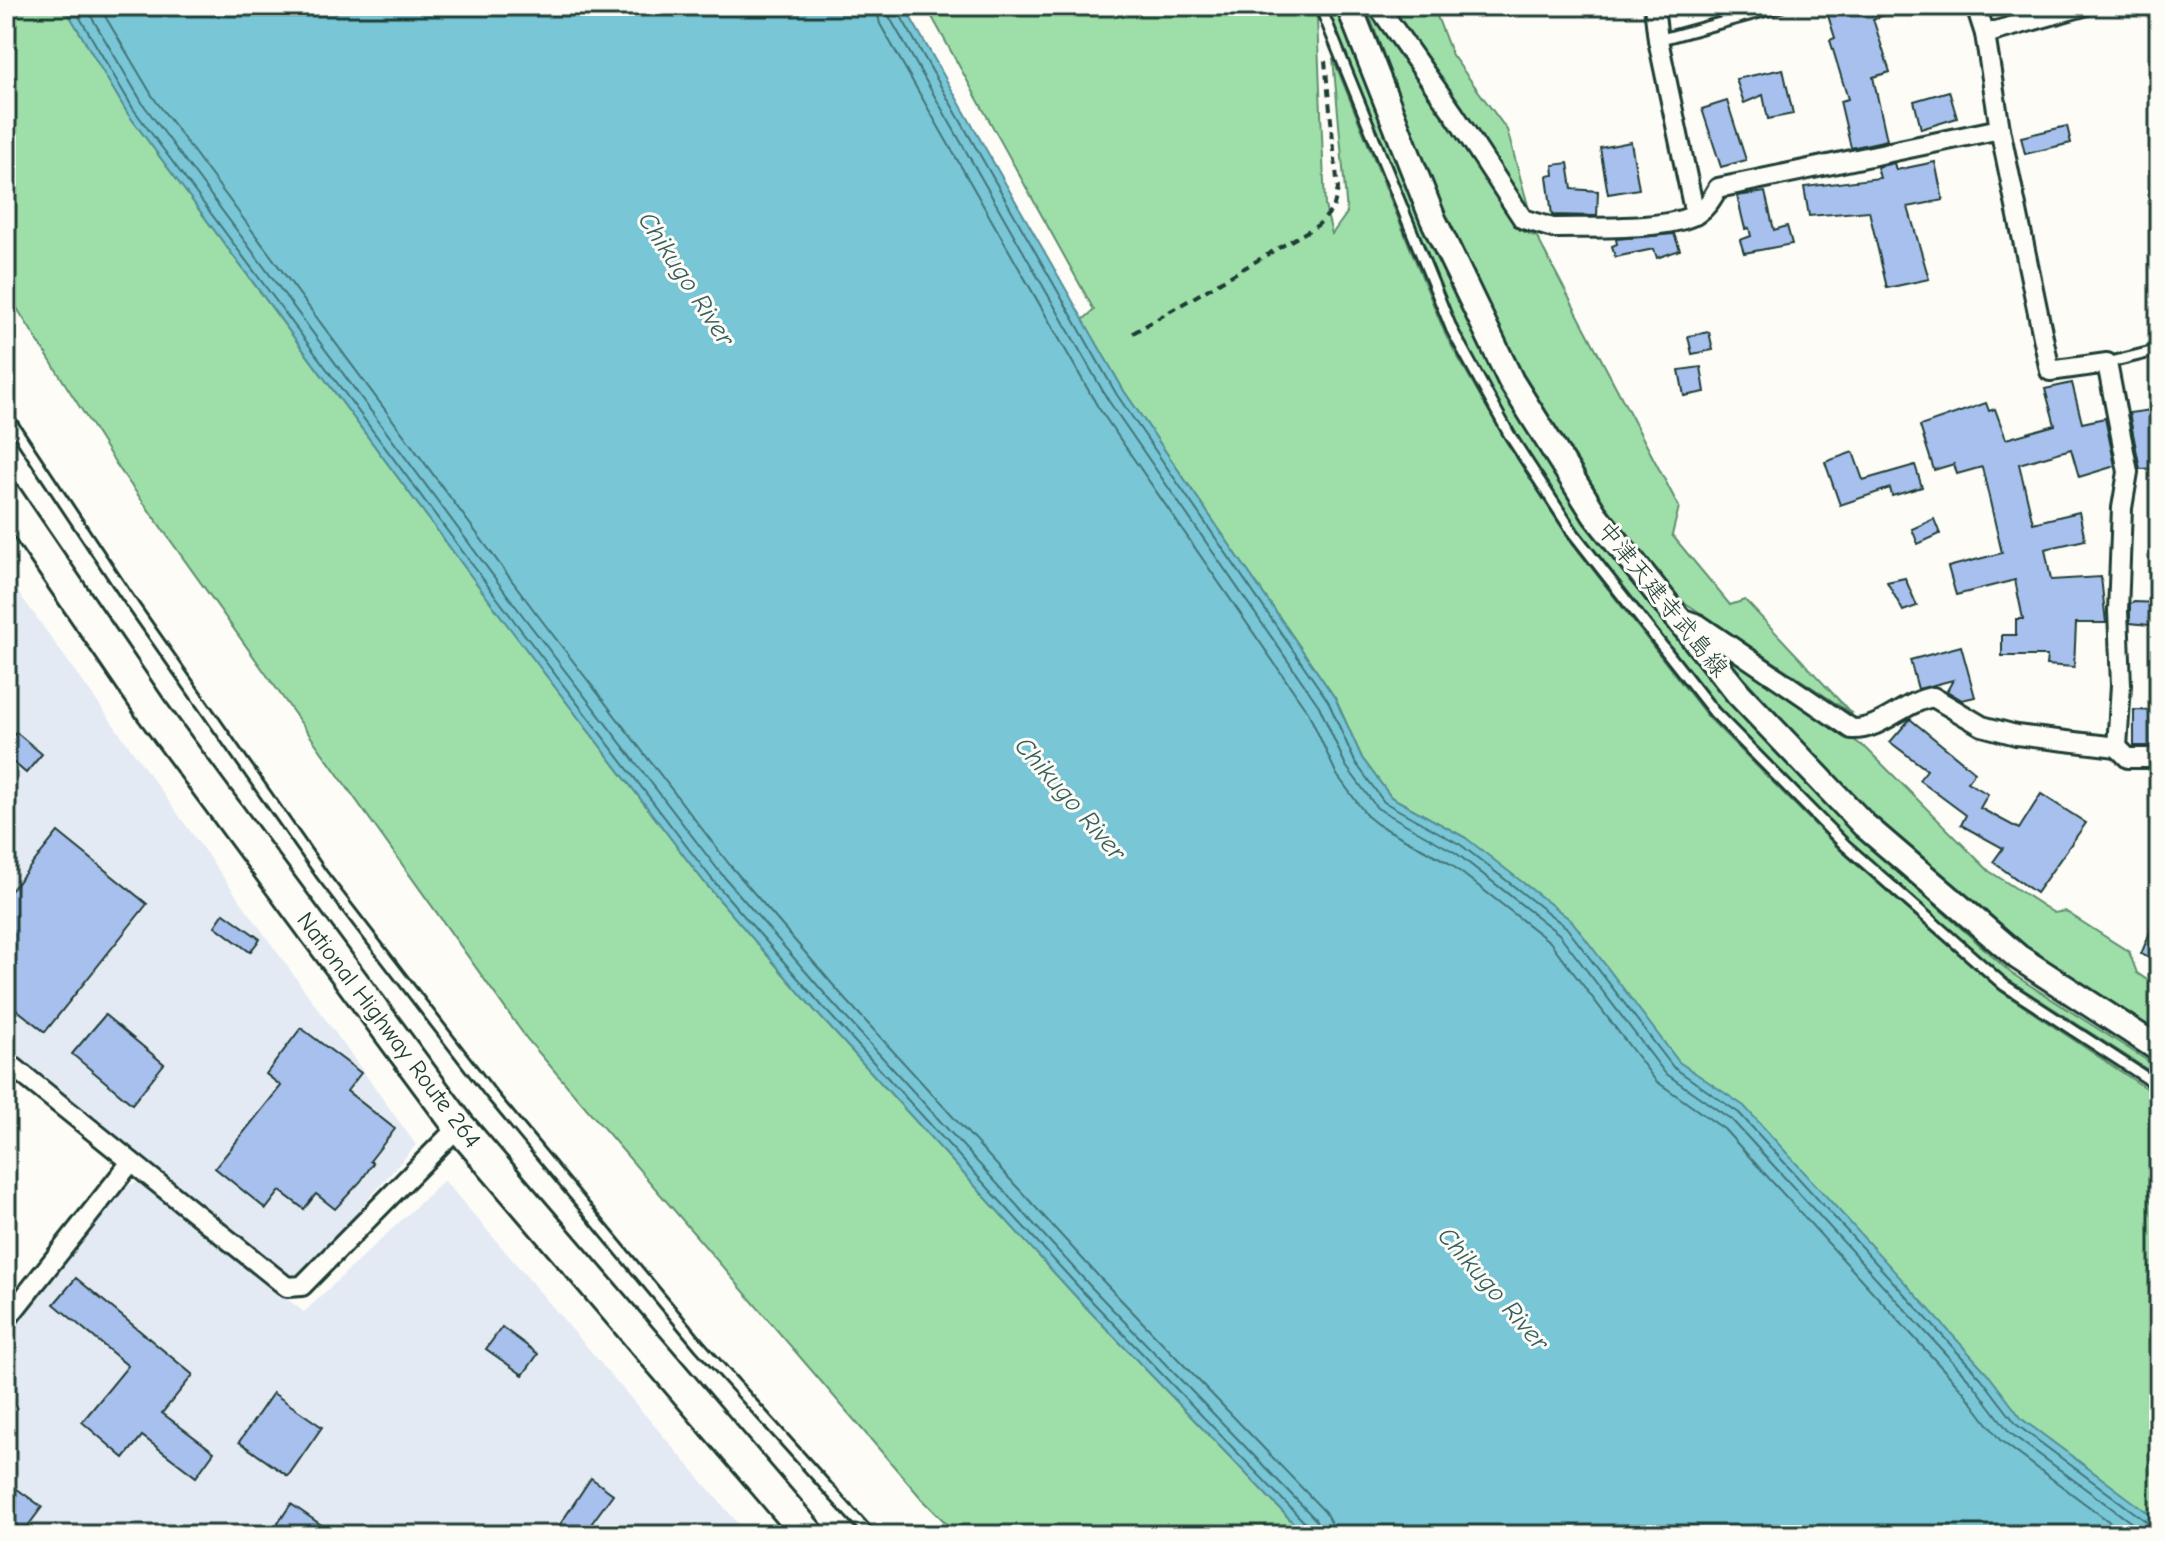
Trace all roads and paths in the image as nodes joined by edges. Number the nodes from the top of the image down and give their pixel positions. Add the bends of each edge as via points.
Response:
1 (1320, 6) edge
2 (1349, 6) edge
3 (1378, 6) edge
4 (1654, 6) edge
5 (1782, 6) edge
6 (1976, 6) edge
7 (2084, 6) edge
8 (1328, 30) junction
9 (1985, 34) junction
10 (1658, 40) junction
11 (2000, 129) junction
12 (1695, 215) junction
13 (1133, 333) dead end
14 (2159, 350) edge
15 (2107, 363) junction
16 (6, 415) edge
17 (6, 497) edge
18 (1674, 616) junction
19 (2117, 747) junction
20 (2159, 758) edge
21 (2159, 1049) edge
22 (6, 1061) edge
23 (2159, 1086) edge
24 (459, 1126) junction
25 (131, 1162) junction
26 (6, 1320) edge
27 (809, 1535) edge
28 (870, 1535) edge

1 - 8 lane
2 - 18 main road, 中津天建寺武島線 via 1433,219 1511,381 1595,515
3 - 12 street via 1523,219 1553,228 1664,224
4 - 10 street
5 - 10 lane
6 - 9 street
7 - 9 street
8 - 13 path via 1325,64 1338,189 1333,209 1318,225
8 - 23 lane via 1452,330 1509,434 1584,546 1714,712 1846,846 2004,985
9 - 11 street
10 - 12 street
11 - 12 street via 1718,188
11 - 15 street via 2050,371
14 - 15 lane
15 - 19 street via 2128,472 2122,508
16 - 28 lane via 322,875 490,1093 700,1346
17 - 24 highway, National Highway Route 264 via 152,711
18 - 19 street via 1698,624 1852,729 1867,730 1917,700 1933,697 1982,726
18 - 21 main road, 中津天建寺武島線 via 1738,693 1864,825 2018,957
19 - 20 street via 2128,758
22 - 25 street
24 - 25 street via 302,1286 287,1287
24 - 27 highway, National Highway Route 264
25 - 26 street

